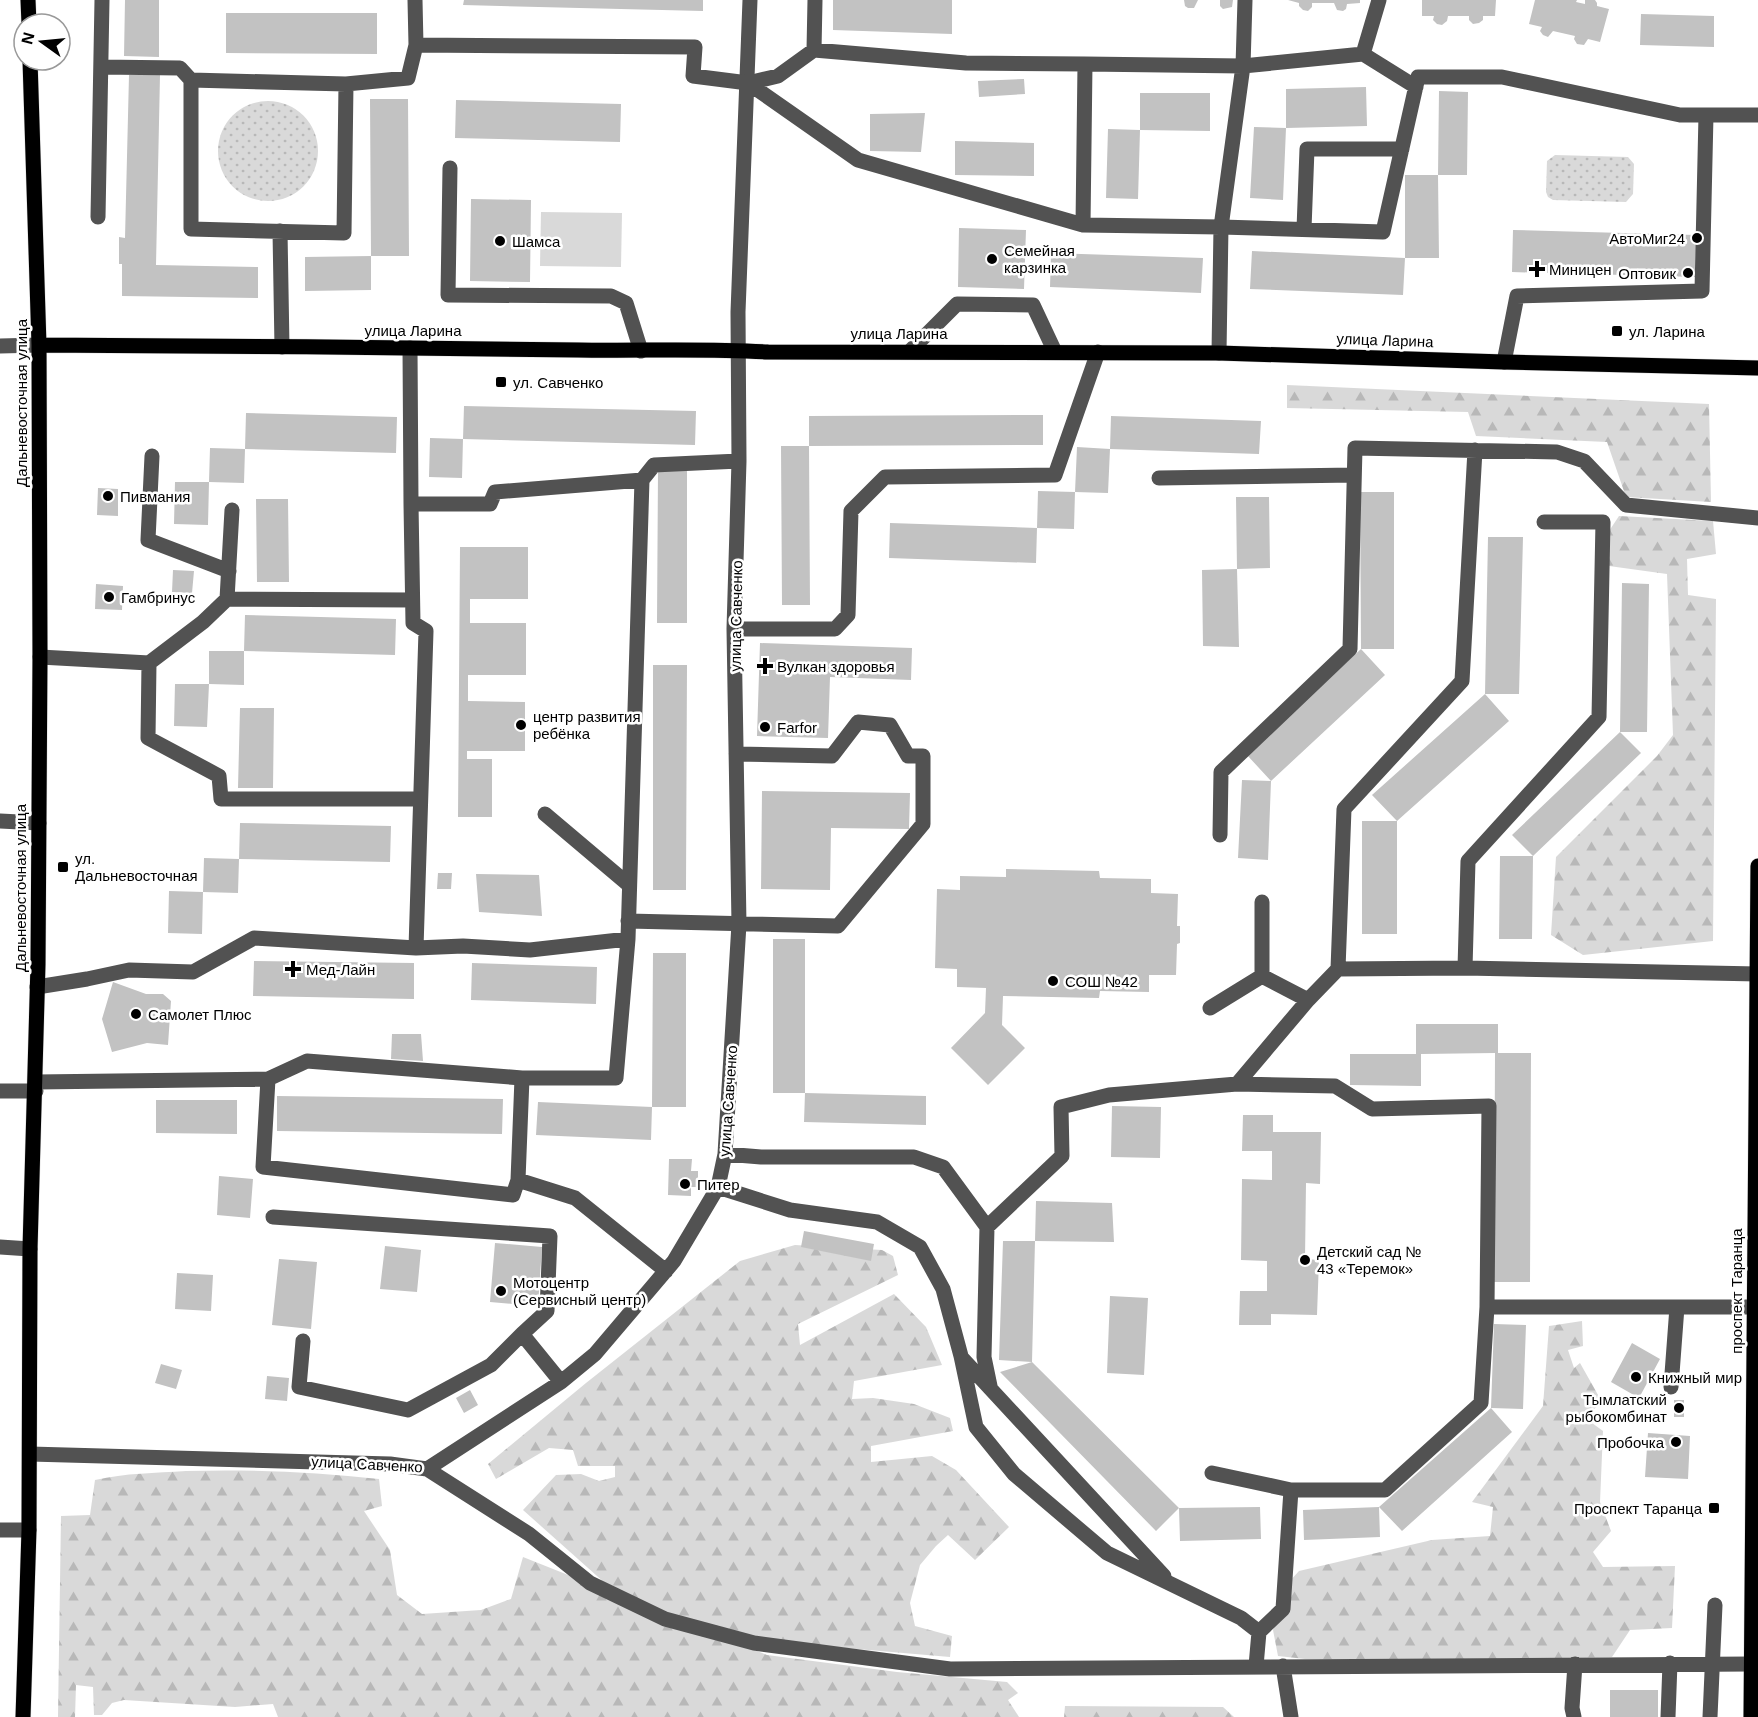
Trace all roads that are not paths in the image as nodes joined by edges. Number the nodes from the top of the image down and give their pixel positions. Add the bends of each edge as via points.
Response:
1 (102, 0) edge
2 (415, 0) edge
3 (750, 0) edge
4 (815, 0) edge
5 (1245, 0) edge
6 (1379, 0) edge
7 (416, 45) junction
8 (814, 50) junction
9 (1363, 54) junction
10 (1085, 64) junction
11 (1243, 66) junction
12 (101, 67) junction
13 (30, 72) edge
14 (191, 80) junction
15 (748, 83) junction
16 (346, 84) junction
17 (1416, 87) junction
18 (1706, 115) junction
19 (1758, 115) edge
20 (1402, 149) junction
21 (450, 168) dead end
22 (98, 217) dead end
23 (1083, 225) junction
24 (1221, 227) junction
25 (1304, 229) junction
26 (280, 231) junction
27 (39, 345) junction
28 (0, 346) edge
29 (282, 347) junction
30 (410, 348) junction
31 (739, 350) junction
32 (641, 351) junction
33 (910, 351) junction
34 (1055, 352) junction
35 (1098, 352) junction
36 (1219, 352) junction
37 (1504, 362) junction
38 (1758, 368) edge
39 (1475, 450) junction
40 (152, 456) dead end
41 (739, 461) junction
42 (1354, 475) junction
43 (1160, 478) dead end
44 (642, 480) junction
45 (411, 504) junction
46 (1626, 505) junction
47 (232, 510) dead end
48 (1758, 518) edge
49 (1544, 522) dead end
50 (1603, 522) junction
51 (229, 571) junction
52 (227, 599) junction
53 (412, 600) junction
54 (734, 629) junction
55 (40, 657) junction
56 (149, 663) junction
57 (736, 754) junction
58 (420, 799) junction
59 (545, 814) dead end
60 (0, 821) edge
61 (39, 823) junction
62 (1220, 835) dead end
63 (1758, 866) edge
64 (629, 885) junction
65 (1262, 902) dead end
66 (628, 921) junction
67 (739, 924) junction
68 (628, 939) junction
69 (416, 948) junction
70 (1465, 968) junction
71 (1338, 969) junction
72 (1757, 974) edge
73 (1262, 976) junction
74 (37, 987) junction
75 (1308, 1000) junction
76 (1210, 1008) dead end
77 (522, 1078) junction
78 (267, 1079) junction
79 (1237, 1084) junction
80 (36, 1086) junction
81 (0, 1091) edge
82 (725, 1154) junction
83 (518, 1180) junction
84 (718, 1187) junction
85 (273, 1217) dead end
86 (987, 1227) junction
87 (0, 1246) edge
88 (30, 1249) junction
89 (666, 1271) junction
90 (1487, 1307) junction
91 (1677, 1307) junction
92 (1753, 1307) junction
93 (522, 1334) junction
94 (303, 1341) dead end
95 (961, 1356) junction
96 (561, 1382) junction
97 (1671, 1387) dead end
98 (990, 1388) junction
99 (30, 1454) junction
100 (427, 1469) junction
101 (1212, 1473) dead end
102 (1291, 1490) junction
103 (0, 1530) edge
104 (30, 1530) junction
105 (1170, 1583) junction
106 (1715, 1605) dead end
107 (1258, 1632) junction
108 (1670, 1663) junction
109 (1711, 1663) junction
110 (1575, 1664) junction
111 (1754, 1664) edge
112 (1256, 1666) junction
113 (1283, 1666) junction
114 (23, 1717) edge
115 (1292, 1717) edge
116 (1574, 1717) edge
117 (1668, 1717) edge
118 (1710, 1717) edge
119 (1750, 1717) edge

1 - 12 street
2 - 7 street
3 - 15 street, улица Савченко
4 - 8 street
5 - 11 street
6 - 9 street
7 - 15 street via 695,47 693,76
7 - 16 street via 408,78
8 - 10 street via 966,63
8 - 15 street via 777,76
9 - 11 street
9 - 17 street
10 - 11 street
10 - 23 street
11 - 24 street
12 - 14 street via 180,68
12 - 22 street
13 - 27 main road, Дальневосточная улица
14 - 16 street
14 - 26 street via 191,229
15 - 23 street via 858,160
15 - 31 street, улица Савченко
16 - 26 street via 344,233
17 - 18 street via 1418,78 1502,77 1680,115
17 - 20 street
18 - 19 street
18 - 37 street via 1702,291 1517,296
20 - 25 street via 1383,232
20 - 25 street via 1306,149
21 - 32 street via 448,295 611,296 626,303
23 - 24 street
24 - 25 street
24 - 36 street
26 - 29 street
27 - 28 street
27 - 29 main road, улица Ларина
27 - 55 main road, Дальневосточная улица
29 - 30 main road, улица Ларина
30 - 32 main road, улица Ларина
30 - 45 street
31 - 32 main road, улица Ларина
31 - 33 main road, улица Ларина
31 - 41 street, улица Савченко
33 - 34 main road, улица Ларина
33 - 34 street via 957,304 1032,304
34 - 35 main road, улица Ларина
35 - 36 main road, улица Ларина
35 - 54 street via 1055,475 885,477 851,511 848,615 835,629
36 - 37 main road, улица Ларина
37 - 38 main road, улица Ларина
39 - 42 street via 1355,448
39 - 46 street via 1557,452 1584,461
39 - 71 street via 1462,681 1344,809
40 - 51 street via 148,540
41 - 44 street via 654,465
41 - 54 street, улица Савченко
42 - 43 street
42 - 62 street via 1350,650 1221,772
44 - 45 street via 495,492 490,504
44 - 64 street
45 - 53 street
46 - 48 street
46 - 50 street
47 - 51 street
49 - 50 street
50 - 70 street via 1599,717 1468,861
51 - 52 street
52 - 53 street
52 - 56 street
53 - 58 street via 413,623 426,631
54 - 57 street, улица Савченко
55 - 56 street
55 - 61 main road, Дальневосточная улица
56 - 58 street via 148,738 219,777 221,799
57 - 67 street, улица Савченко
57 - 67 street via 832,756 858,722 891,725 908,756 923,756 923,824 838,926
58 - 69 street
59 - 64 street
60 - 61 street
61 - 74 main road, Дальневосточная улица
63 - 72 main road, проспект Таранца
64 - 66 street
65 - 73 street
66 - 67 street
66 - 68 street
67 - 82 street, улица Савченко
68 - 69 street via 530,950
68 - 77 street via 616,1078
69 - 74 street via 254,938 193,972 129,970
70 - 71 street
70 - 72 street
71 - 75 street
72 - 92 main road, проспект Таранца
73 - 75 street
73 - 76 street
74 - 80 main road, Дальневосточная улица
75 - 79 street
77 - 78 street via 307,1061
77 - 83 street
78 - 80 street
78 - 83 street via 263,1167 513,1195
79 - 86 street via 1110,1095 1061,1107 1062,1156
79 - 90 street via 1335,1086 1372,1109 1489,1106
80 - 81 street
80 - 88 main road, Дальневосточная улица
82 - 84 street, улица Савченко
82 - 86 street via 914,1157 943,1167
83 - 89 street via 575,1198
84 - 89 street, улица Савченко
84 - 95 street via 790,1210 877,1222 920,1247 943,1289
85 - 93 street via 550,1236 547,1311
86 - 98 street via 984,1357
87 - 88 street
88 - 99 main road, Дальневосточная улица
89 - 96 street, улица Савченко via 595,1354
90 - 91 street
90 - 102 street via 1480,1403 1385,1490
91 - 92 street
91 - 97 street
92 - 111 main road, проспект Таранца
93 - 94 street via 491,1365 408,1410 299,1387
93 - 96 street
95 - 98 street
95 - 105 street via 976,1426 1014,1474 1107,1553
96 - 100 street, улица Савченко
98 - 105 street
99 - 100 street, улица Савченко via 379,1464
99 - 104 main road, Дальневосточная улица
100 - 112 street via 529,1534 590,1583 664,1619 754,1643 950,1669
101 - 102 street
102 - 107 street via 1283,1608
103 - 104 street
104 - 114 main road, Дальневосточная улица
105 - 107 street via 1241,1618
106 - 109 street
107 - 112 street
108 - 109 street
108 - 110 street
108 - 117 street
109 - 111 street
109 - 118 street
110 - 113 street
110 - 116 street
111 - 119 main road, проспект Таранца
112 - 113 street
113 - 115 street

